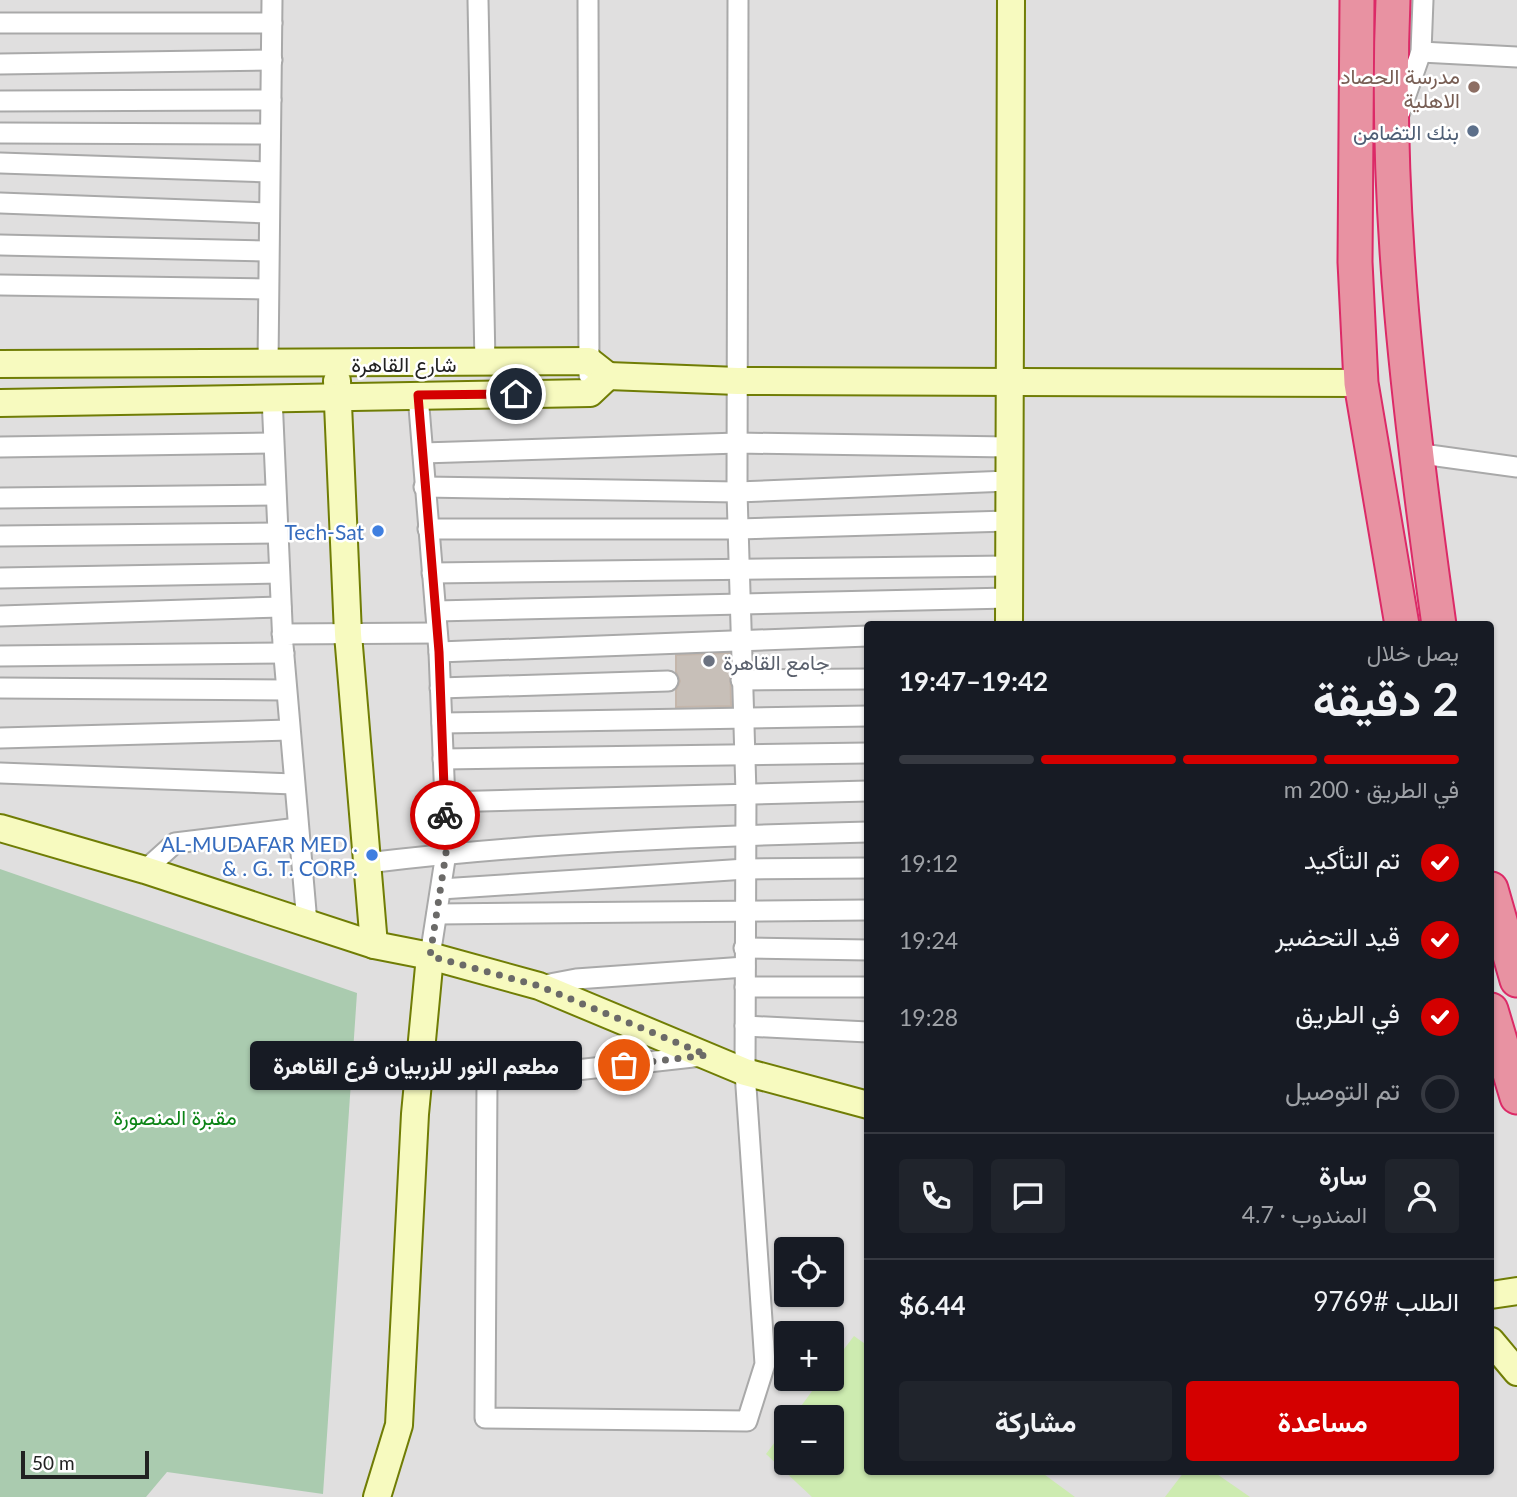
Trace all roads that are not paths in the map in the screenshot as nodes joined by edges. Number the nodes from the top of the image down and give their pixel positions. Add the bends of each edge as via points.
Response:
1 (272, 0) edge
2 (478, 0) edge
3 (588, 0) edge
4 (738, 0) edge
5 (1011, 0) edge
6 (1423, 0) edge
7 (1357, 6) edge
8 (1392, 8) edge
9 (0, 23) edge
10 (272, 23) junction
11 (1421, 52) junction
12 (1517, 57) edge
13 (272, 60) junction
14 (0, 64) edge
15 (271, 100) junction
16 (0, 101) edge
17 (0, 133) edge
18 (270, 134) junction
19 (1391, 140) junction
20 (0, 163) edge
21 (269, 172) junction
22 (0, 203) edge
23 (268, 212) junction
24 (0, 245) edge
25 (267, 251) junction
26 (0, 285) edge
27 (267, 289) junction
28 (337, 363) junction
29 (485, 363) junction
30 (0, 364) edge
31 (268, 364) junction
32 (595, 377) junction
33 (738, 381) junction
34 (1008, 381) junction
35 (1361, 383) junction
36 (418, 395) junction
37 (337, 396) junction
38 (272, 397) junction
39 (0, 403) edge
40 (273, 443) junction
41 (738, 443) junction
42 (0, 447) edge
43 (1008, 447) junction
44 (423, 453) junction
45 (1415, 453) junction
46 (1517, 467) edge
47 (1008, 481) junction
48 (424, 487) junction
49 (737, 492) junction
50 (274, 495) junction
51 (0, 498) edge
52 (1008, 521) junction
53 (428, 529) junction
54 (738, 529) junction
55 (277, 533) junction
56 (0, 537) edge
57 (1008, 566) junction
58 (739, 569) junction
59 (279, 573) junction
60 (432, 573) junction
61 (0, 578) edge
62 (1009, 598) junction
63 (740, 604) junction
64 (281, 607) junction
65 (436, 611) junction
66 (0, 616) edge
67 (1009, 621) edge
68 (1401, 621) edge
69 (1438, 621) edge
70 (348, 634) junction
71 (864, 636) edge
72 (741, 639) junction
73 (438, 642) junction
74 (283, 643) junction
75 (0, 656) edge
76 (864, 679) edge
77 (741, 680) junction
78 (668, 681) dead end
79 (0, 688) edge
80 (440, 688) junction
81 (286, 690) junction
82 (864, 716) edge
83 (741, 718) junction
84 (442, 723) junction
85 (289, 730) junction
86 (0, 738) edge
87 (864, 753) edge
88 (744, 755) junction
89 (443, 759) junction
90 (0, 773) edge
91 (294, 783) junction
92 (864, 790) edge
93 (746, 793) junction
94 (445, 802) junction
95 (0, 809) edge
96 (0, 828) edge
97 (298, 828) junction
98 (864, 832) edge
99 (746, 835) junction
100 (446, 853) junction
101 (367, 863) junction
102 (864, 868) edge
103 (746, 869) junction
104 (145, 870) junction
105 (441, 889) junction
106 (1494, 900) edge
107 (745, 909) junction
108 (864, 910) edge
109 (437, 914) junction
110 (307, 923) junction
111 (374, 945) junction
112 (864, 950) edge
113 (430, 956) junction
114 (745, 958) junction
115 (1517, 980) edge
116 (539, 986) junction
117 (745, 987) junction
118 (864, 987) edge
119 (745, 1026) junction
120 (864, 1032) edge
121 (1494, 1032) edge
122 (707, 1055) junction
123 (1498, 1061) edge
124 (745, 1072) junction
125 (1517, 1097) edge
126 (864, 1104) edge
127 (1517, 1292) edge
128 (1494, 1295) edge
129 (1494, 1330) edge
130 (1517, 1338) edge
131 (1494, 1344) edge
132 (1517, 1372) edge
133 (377, 1497) edge

1 - 10 street
2 - 29 street
3 - 32 street
4 - 33 street
5 - 34 street
6 - 11 street
7 - 8 street
7 - 35 highway via 1355,262
8 - 19 highway
9 - 10 street
10 - 13 street
11 - 12 street
11 - 19 street
13 - 14 street
13 - 15 street
15 - 16 street
15 - 18 street
17 - 18 street
18 - 21 street
19 - 45 highway via 1396,264
20 - 21 street
21 - 23 street
22 - 23 street
23 - 25 street
24 - 25 street
25 - 27 street
26 - 27 street
27 - 31 street
28 - 29 street, شارع القاهرة
28 - 31 street, شارع القاهرة
28 - 37 street
29 - 32 street, شارع القاهرة
30 - 31 street, شارع القاهرة
32 - 33 street
32 - 36 street, شارع القاهرة
33 - 34 street
33 - 41 street
34 - 35 street
34 - 43 street
35 - 68 highway
36 - 37 street, شارع القاهرة
36 - 44 street
37 - 38 street, شارع القاهرة
37 - 70 street
38 - 39 street, شارع القاهرة
38 - 40 street
40 - 42 street
40 - 50 street
41 - 43 street
41 - 44 street
41 - 49 street
43 - 47 street
44 - 48 street
45 - 46 street
45 - 69 highway
47 - 49 street
47 - 52 street
48 - 49 street
48 - 53 street
49 - 54 street
50 - 51 street
50 - 55 street
52 - 54 street
52 - 57 street
53 - 54 street
53 - 60 street
54 - 58 street
55 - 56 street
55 - 59 street
57 - 58 street
57 - 62 street
58 - 60 street
58 - 63 street
59 - 61 street
59 - 64 street
60 - 65 street
62 - 63 street
62 - 67 street
63 - 65 street
63 - 72 street
64 - 66 street
64 - 74 street
65 - 73 street
70 - 73 street
70 - 74 street
70 - 101 street
71 - 72 street
72 - 73 street
72 - 77 street
73 - 80 street
74 - 75 street
74 - 81 street
76 - 77 street
77 - 83 street
78 - 80 street
79 - 81 street
80 - 84 street
81 - 85 street
82 - 83 street
83 - 84 street
83 - 88 street
84 - 89 street
85 - 86 street
85 - 91 street
87 - 88 street
88 - 89 street
88 - 93 street
89 - 94 street
90 - 91 street
91 - 97 street
92 - 93 street
93 - 94 street
93 - 99 street
94 - 100 street
95 - 96 street
96 - 104 street
97 - 104 street via 175,843
97 - 110 street
98 - 99 street
99 - 100 street
99 - 103 street
100 - 101 street
100 - 105 street
101 - 111 street
102 - 103 street
103 - 105 street
103 - 107 street
104 - 110 street
105 - 109 street
106 - 115 highway
107 - 108 street
107 - 109 street
107 - 114 street
109 - 113 street
110 - 111 street
111 - 113 street
112 - 114 street
113 - 116 street
113 - 133 street via 415,1114 398,1425
114 - 116 street
114 - 117 street
116 - 122 street
117 - 118 street
117 - 119 street
119 - 120 street
119 - 124 street
121 - 123 highway
122 - 124 street
122 - 124 street via 487,1080 485,1418 747,1421 765,1364
123 - 125 highway
124 - 126 street
127 - 128 street
129 - 130 street
131 - 132 street

